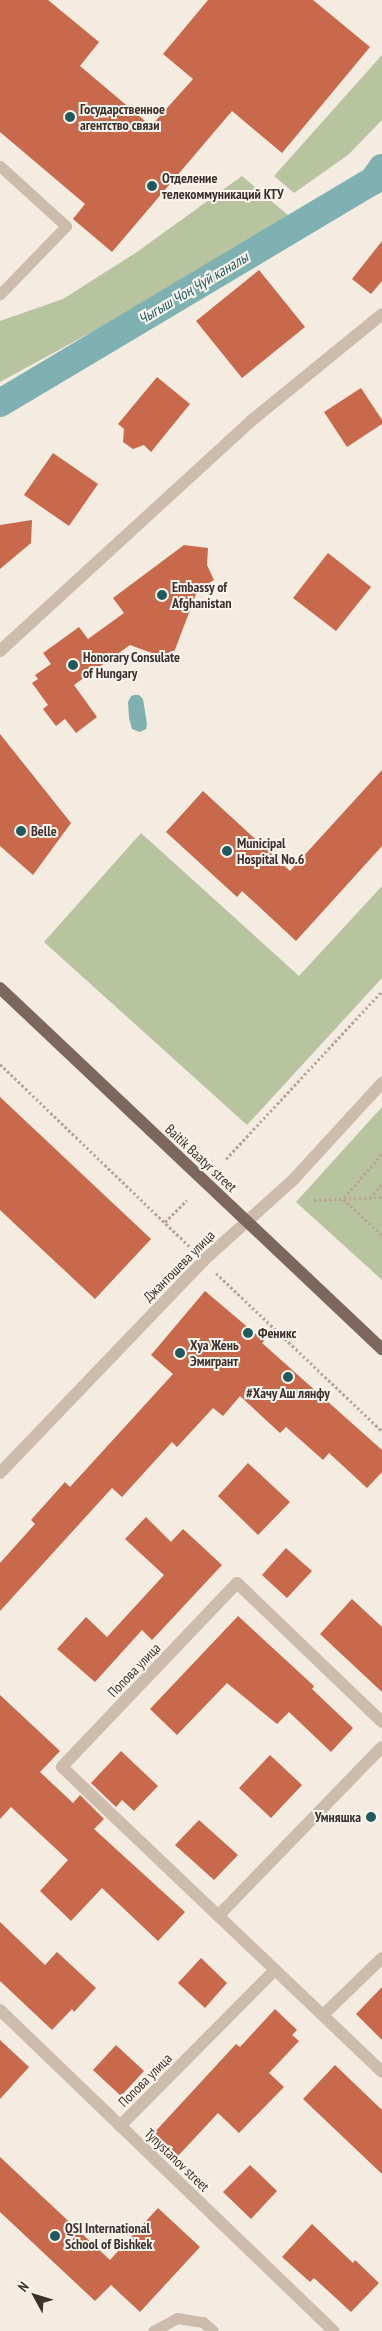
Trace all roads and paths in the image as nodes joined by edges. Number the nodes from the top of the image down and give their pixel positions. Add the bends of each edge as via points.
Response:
1 (0, 166) edge
2 (0, 294) edge
3 (382, 314) edge
4 (0, 651) edge
5 (0, 988) edge
6 (382, 991) edge
7 (0, 1064) edge
8 (382, 1083) edge
9 (382, 1154) edge
10 (226, 1159) dead end
11 (382, 1184) edge
12 (382, 1197) edge
13 (370, 1198) junction
14 (343, 1199) junction
15 (187, 1200) dead end
16 (314, 1200) dead end
17 (247, 1221) junction
18 (165, 1222) junction
19 (382, 1235) edge
20 (190, 1247) dead end
21 (216, 1273) dead end
22 (382, 1348) edge
23 (382, 1431) edge
24 (0, 1473) edge
25 (382, 1722) edge
26 (382, 1746) edge
27 (218, 1916) junction
28 (382, 1958) edge
29 (275, 1970) junction
30 (0, 2010) edge
31 (323, 2015) junction
32 (382, 2072) edge
33 (120, 2126) junction
34 (153, 2331) edge
35 (213, 2331) edge
36 (333, 2331) edge

1 - 2 lane via 66,226
3 - 4 street via 251,421
5 - 17 main road, Baitik Baatyr street
6 - 10 path
7 - 18 path
8 - 17 street, Джантошева улица via 293,1180
9 - 14 path
11 - 13 path
12 - 13 path
13 - 14 path
14 - 16 path
14 - 19 path
15 - 18 path
17 - 22 main road, Baitik Baatyr street
17 - 24 street, Джантошева улица via 203,1261
18 - 20 path
21 - 23 path
25 - 27 street, Попова улица via 237,1583 62,1767
26 - 27 street
27 - 29 street, Попова улица
28 - 31 street
29 - 31 street, Попова улица
29 - 33 street, Попова улица
30 - 33 street, Tynystanov street
31 - 32 street, Попова улица
33 - 36 street, Tynystanov street
34 - 35 lane via 177,2318 203,2322

